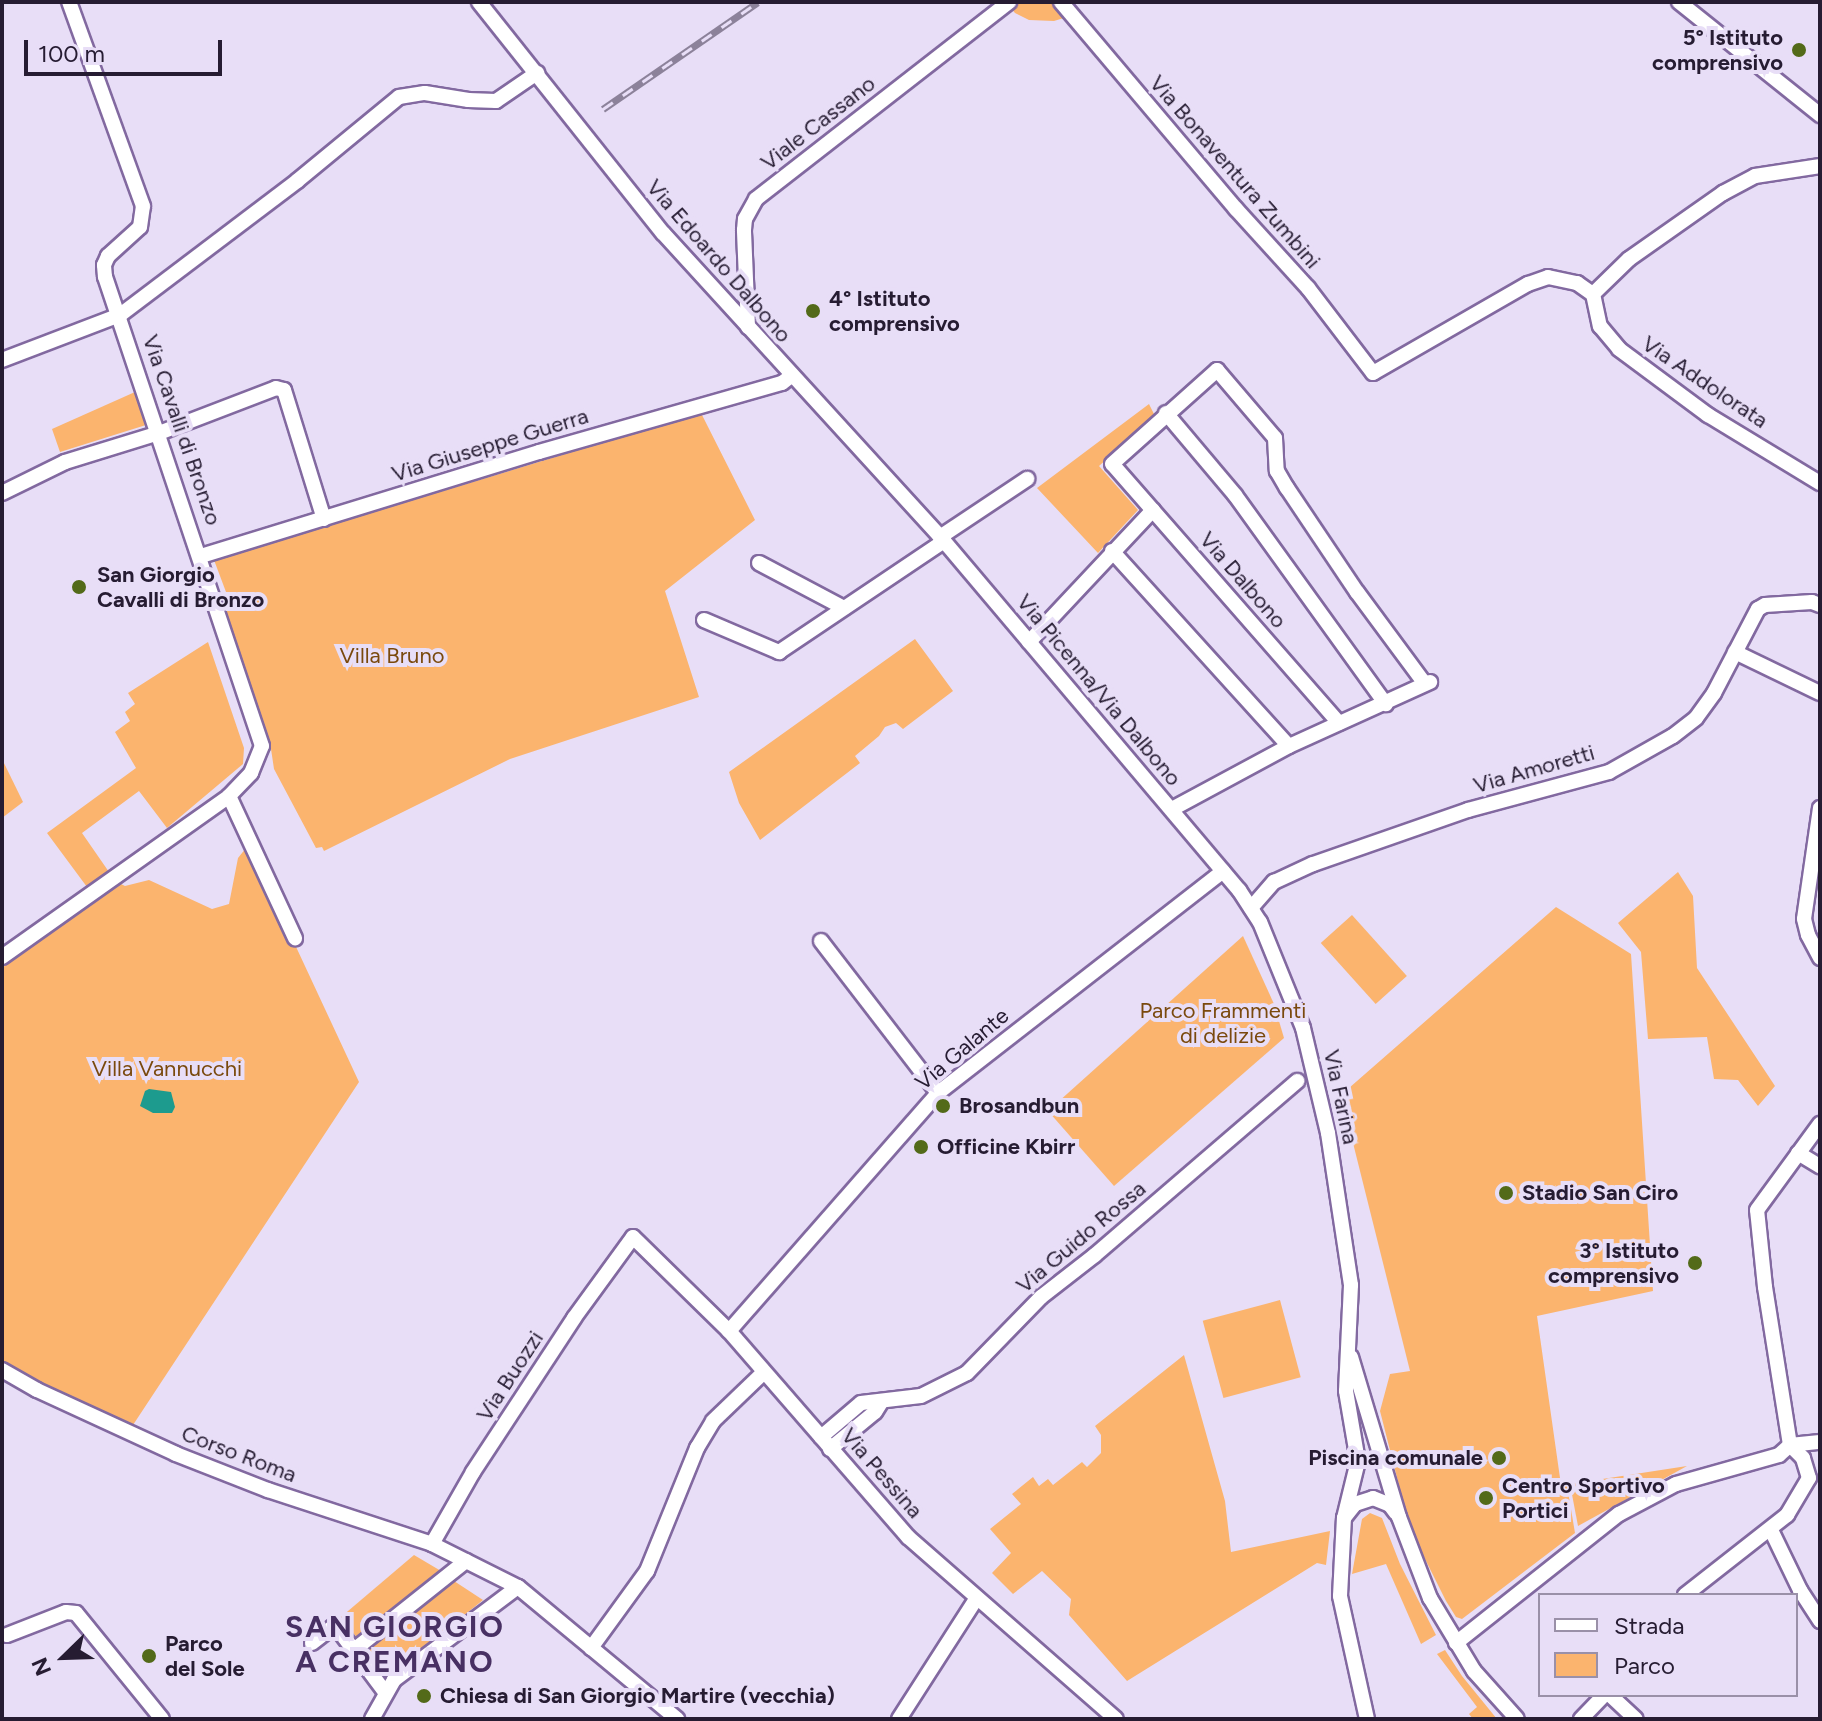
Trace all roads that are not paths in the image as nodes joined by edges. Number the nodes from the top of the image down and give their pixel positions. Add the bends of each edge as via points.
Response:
1 (69, 2) edge
2 (479, 2) edge
3 (1009, 2) edge
4 (1061, 2) edge
5 (1679, 2) edge
6 (537, 73) junction
7 (1820, 115) edge
8 (1820, 166) edge
9 (1593, 294) junction
10 (120, 315) junction
11 (748, 327) junction
12 (2, 360) edge
13 (791, 376) junction
14 (1166, 413) junction
15 (159, 433) junction
16 (1027, 479) dead end
17 (1820, 483) edge
18 (2, 493) edge
19 (1153, 510) junction
20 (324, 519) junction
21 (942, 539) junction
22 (1112, 551) junction
23 (201, 556) junction
24 (759, 563) dead end
25 (1817, 599) edge
26 (844, 608) junction
27 (704, 620) dead end
28 (1029, 642) junction
29 (1735, 652) junction
30 (1820, 693) edge
31 (1386, 704) junction
32 (1339, 723) junction
33 (1289, 746) junction
34 (229, 796) junction
35 (1820, 808) edge
36 (1172, 809) junction
37 (1223, 871) junction
38 (1251, 908) junction
39 (295, 938) dead end
40 (821, 941) dead end
41 (2, 957) edge
42 (1820, 958) edge
43 (1297, 1081) dead end
44 (938, 1093) junction
45 (1820, 1124) edge
46 (1798, 1153) junction
47 (1820, 1166) edge
48 (633, 1237) joint
49 (729, 1331) junction
50 (1349, 1352) junction
51 (2, 1370) edge
52 (763, 1373) junction
53 (882, 1401) junction
54 (821, 1437) junction
55 (1820, 1442) edge
56 (1790, 1445) junction
57 (830, 1449) junction
58 (1814, 1473) edge
59 (1399, 1517) junction
60 (1344, 1518) junction
61 (1771, 1530) junction
62 (432, 1544) junction
63 (466, 1561) junction
64 (518, 1587) junction
65 (1688, 1593) edge
66 (976, 1599) junction
67 (1820, 1621) edge
68 (7, 1635) dead end
69 (312, 1643) dead end
70 (1456, 1643) junction
71 (591, 1648) junction
72 (354, 1650) junction
73 (385, 1692) junction
74 (1605, 1697) edge
75 (1609, 1697) edge
76 (162, 1719) edge
77 (372, 1719) edge
78 (677, 1719) edge
79 (899, 1719) edge
80 (1116, 1719) edge
81 (1367, 1719) edge
82 (1517, 1719) edge
83 (1581, 1719) edge
84 (1636, 1719) edge

1 - 10 street, Via Cavalli di Bronzo via 143,206 140,227 104,265
2 - 6 street, Via Edoardo Dalbono
3 - 11 street, Viale Cassano via 756,199 744,230
4 - 9 street, Via Bonaventura Zumbini via 1308,288 1373,373 1548,277 1577,283
5 - 7 street
6 - 10 street via 496,101 425,93 399,97
6 - 11 street, Via Edoardo Dalbono via 663,233
8 - 9 street via 1755,176 1723,193 1629,259
9 - 17 street, Via Addolorata via 1600,326 1619,349 1708,415
10 - 12 street
10 - 15 street, Via Cavalli di Bronzo
11 - 13 street, Via Edoardo Dalbono
13 - 20 street, Via Giuseppe Guerra via 782,383
13 - 21 street, Via Edoardo Dalbono
14 - 19 street, Via Dalbono via 1112,464
14 - 31 street via 1235,495
14 - 31 street via 1217,370 1275,438 1277,471 1287,488 1364,603 1427,683
15 - 18 street via 65,462
15 - 20 street via 276,388 284,390
15 - 23 street, Via Cavalli di Bronzo
16 - 21 street
19 - 22 street
19 - 32 street, Via Dalbono
20 - 23 street, Via Giuseppe Guerra
21 - 26 street
21 - 28 street, Via Picenna/Via Dalbono
22 - 28 street
22 - 33 street
23 - 34 street, Via Cavalli di Bronzo via 262,746 251,773
24 - 26 street
25 - 29 street, Via Amoretti via 1758,609
26 - 27 street via 779,652
28 - 36 street, Via Picenna/Via Dalbono
29 - 30 street
29 - 38 street, Via Amoretti via 1696,718 1609,772 1468,810 1313,864 1274,882
31 - 32 street
32 - 33 street
33 - 36 street
34 - 39 street
34 - 41 street, Via Cavalli di Bronzo
35 - 42 street via 1804,919
36 - 37 street, Via Picenna/Via Dalbono
37 - 38 street, Via Farina
37 - 44 street, Via Galante
38 - 50 street, Via Farina via 1303,1028 1328,1133 1351,1285
40 - 44 street
43 - 53 street, Via Guido Rossa via 1041,1297 967,1373 921,1396
44 - 49 street, Via Galante
45 - 46 street
46 - 47 street
46 - 56 street via 1757,1210
48 - 49 street, Via Pessina
48 - 62 street, Via Buozzi via 473,1472
49 - 52 street, Via Pessina
50 - 59 street, Via Farina
50 - 60 street, Via Farina via 1346,1391 1358,1461
51 - 62 street, Corso Roma via 176,1454
52 - 54 street, Via Pessina
52 - 71 street via 713,1421 647,1571
53 - 54 street, Via Guido Rossa via 861,1403
53 - 57 street
54 - 57 street, Via Pessina
55 - 56 street
56 - 58 street
56 - 70 street via 1779,1455 1676,1484 1619,1514
57 - 66 street, Via Pessina via 908,1537
58 - 61 street
59 - 60 street via 1390,1505 1373,1498 1355,1504
59 - 70 street, Via Farina via 1430,1598
60 - 81 street, Via Farina via 1340,1596
61 - 65 street
61 - 67 street
62 - 63 street, Corso Roma
63 - 64 street, Corso Roma
63 - 72 street
64 - 71 street, Corso Roma
64 - 73 street
66 - 79 street
66 - 80 street, Via Pessina
68 - 76 street via 76,1613
69 - 72 street via 335,1625
70 - 82 street, Via Farina
71 - 78 street, Corso Roma
72 - 73 street
73 - 77 street
74 - 83 street
75 - 84 street

